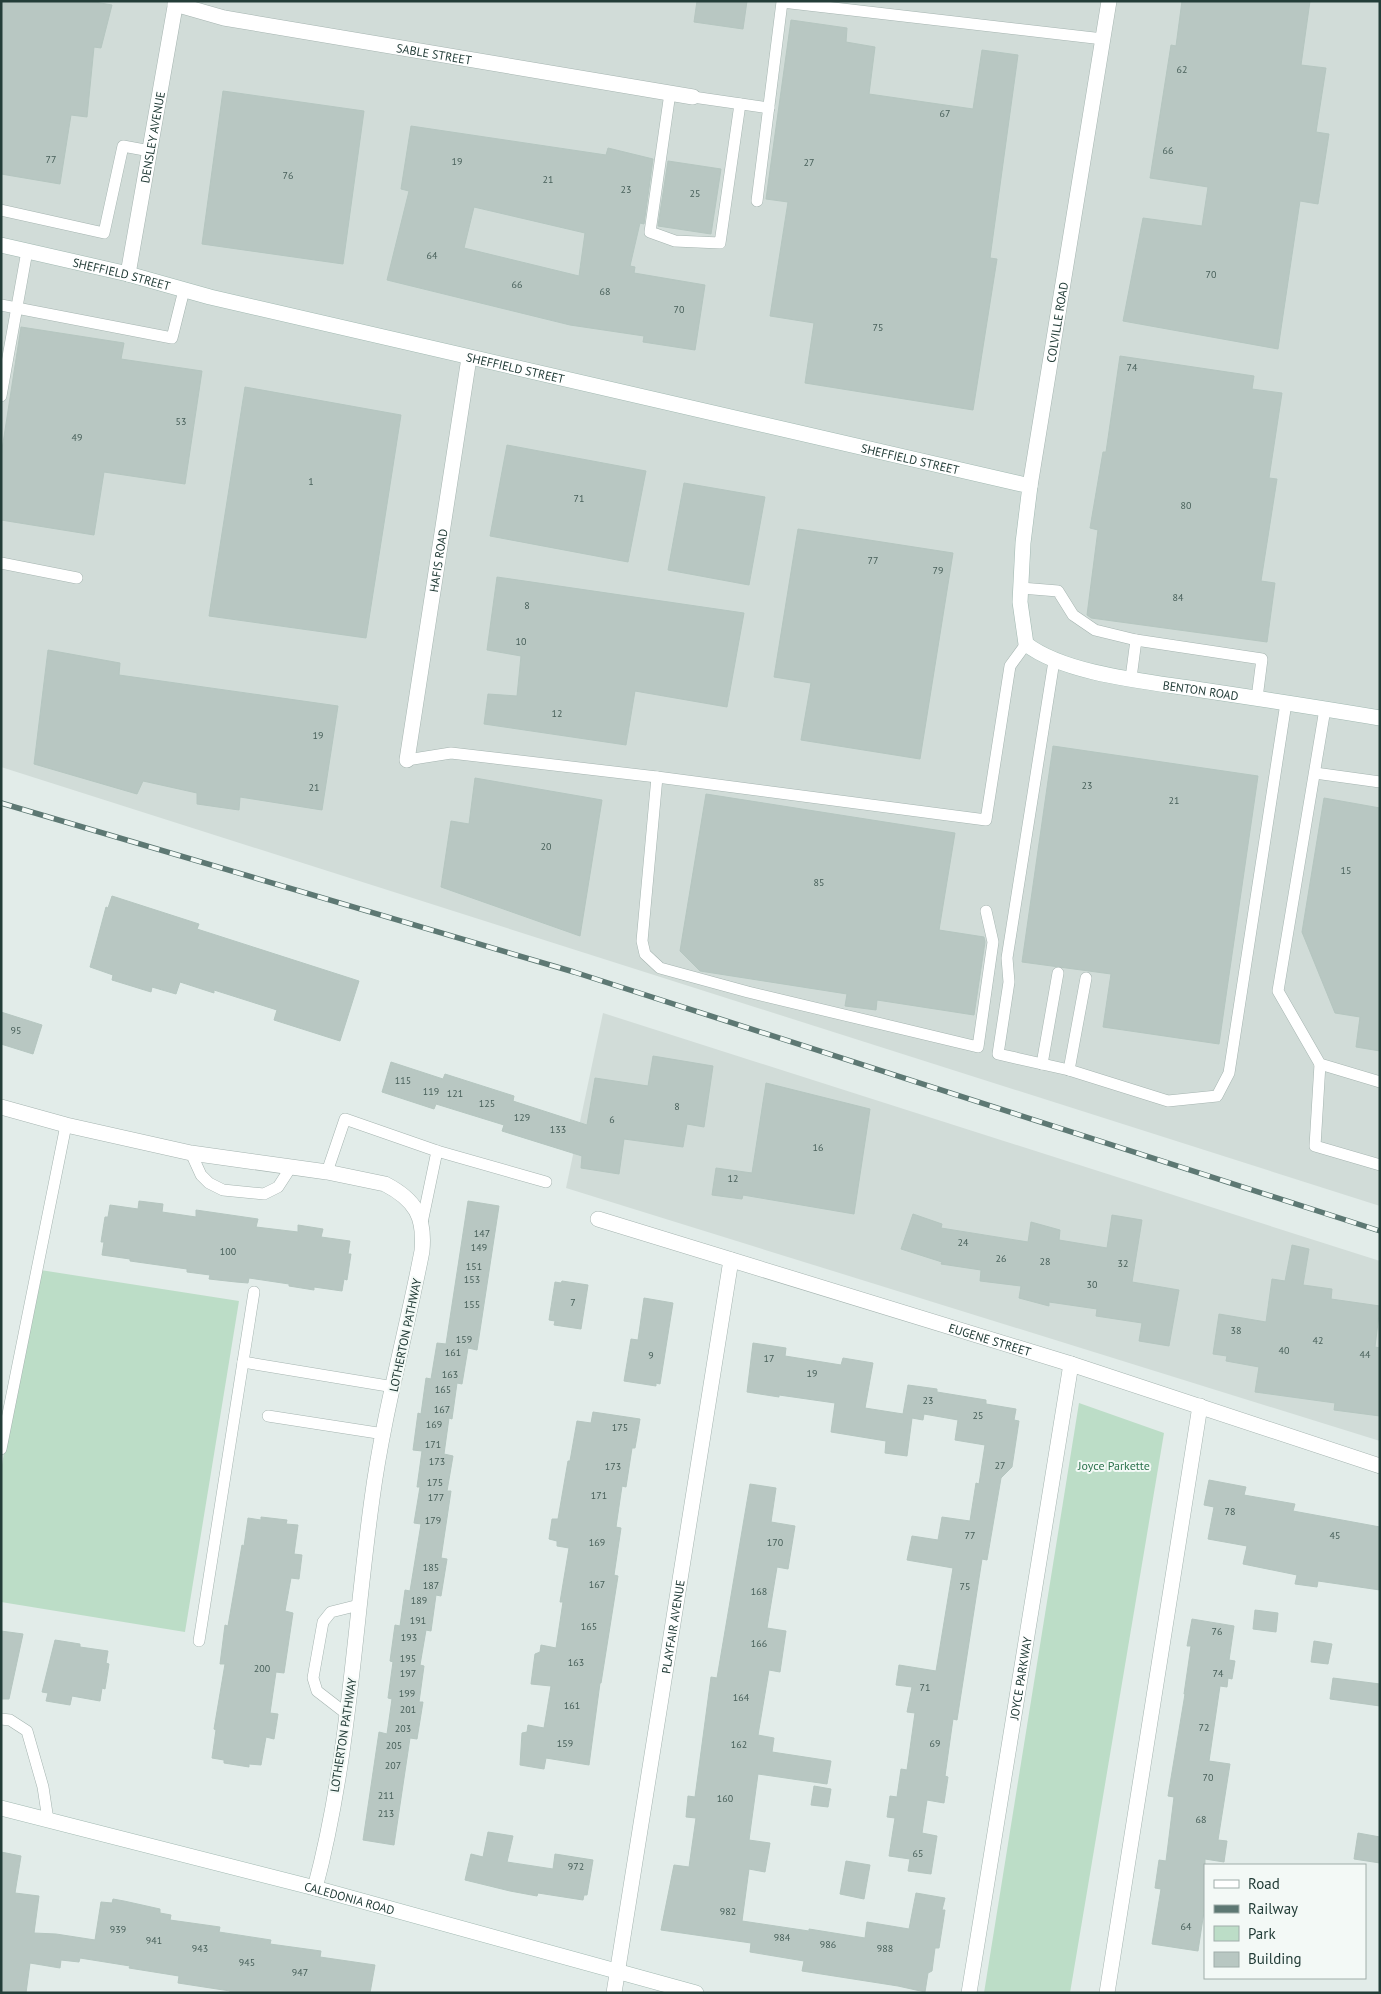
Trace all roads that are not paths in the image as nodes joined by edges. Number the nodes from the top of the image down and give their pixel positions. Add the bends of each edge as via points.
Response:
1 (1110, 1) edge
2 (175, 3) edge
3 (1103, 39) junction
4 (670, 94) junction
5 (693, 98) joint
6 (740, 104) junction
7 (769, 108) junction
8 (150, 151) junction
9 (757, 201) dead end
10 (1, 210) edge
11 (1, 245) edge
12 (27, 251) junction
13 (128, 274) junction
14 (184, 290) junction
15 (1, 305) edge
16 (16, 308) junction
17 (470, 358) junction
18 (1, 396) edge
19 (1030, 486) junction
20 (1, 563) edge
21 (77, 578) dead end
22 (1021, 588) junction
23 (1136, 640) junction
24 (1026, 644) junction
25 (1054, 661) junction
26 (1131, 678) junction
27 (1257, 698) junction
28 (1286, 703) junction
29 (1326, 709) junction
30 (1380, 718) edge
31 (407, 760) joint
32 (1315, 773) junction
33 (657, 777) junction
34 (1380, 782) edge
35 (986, 911) dead end
36 (1058, 973) dead end
37 (1086, 978) dead end
38 (1042, 1064) junction
39 (1320, 1064) junction
40 (1069, 1070) junction
41 (1380, 1082) edge
42 (1, 1107) edge
43 (66, 1125) junction
44 (437, 1151) junction
45 (191, 1153) junction
46 (1380, 1165) edge
47 (291, 1167) junction
48 (327, 1172) junction
49 (546, 1182) dead end
50 (598, 1219) dead end
51 (422, 1224) junction
52 (731, 1260) junction
53 (254, 1292) dead end
54 (243, 1362) junction
55 (1071, 1364) junction
56 (394, 1387) junction
57 (1200, 1406) junction
58 (268, 1416) dead end
59 (384, 1434) junction
60 (1, 1449) edge
61 (1380, 1466) edge
62 (358, 1605) junction
63 (199, 1641) dead end
64 (348, 1715) junction
65 (1, 1718) edge
66 (1, 1808) edge
67 (48, 1820) junction
68 (315, 1888) junction
69 (618, 1970) junction
70 (614, 1993) edge
71 (696, 1993) edge
72 (969, 1993) edge
73 (1107, 1993) edge

1 - 3 street, COLVILLE ROAD
2 - 4 street, SABLE STREET via 224,18
2 - 8 street, DENSLEY AVENUE
3 - 7 lane via 782,2
3 - 19 street, COLVILLE ROAD
4 - 5 street, SABLE STREET
4 - 6 lane via 650,232 675,241 720,243
5 - 6 lane
6 - 7 lane
7 - 9 lane
8 - 10 lane via 123,146 104,234
8 - 13 street, DENSLEY AVENUE
11 - 12 street, SHEFFIELD STREET
12 - 13 street, SHEFFIELD STREET
12 - 16 lane
13 - 14 street, SHEFFIELD STREET
14 - 16 lane via 172,338
14 - 17 street, SHEFFIELD STREET
15 - 16 lane
16 - 18 lane
17 - 19 street, SHEFFIELD STREET
17 - 31 street, HAFIS ROAD
19 - 22 street, COLVILLE ROAD
20 - 21 lane
22 - 23 lane via 1058,591 1074,615 1095,630
22 - 24 street, COLVILLE ROAD
23 - 26 lane
23 - 27 lane via 1262,659
24 - 25 street, BENTON ROAD
24 - 33 lane via 1010,666 986,820
25 - 26 street, BENTON ROAD
25 - 38 lane via 1007,958 1009,982 998,1054
26 - 27 street, BENTON ROAD
27 - 28 street, BENTON ROAD
28 - 29 street, BENTON ROAD
28 - 40 lane via 1229,1073 1217,1096 1168,1101
29 - 30 street, BENTON ROAD
29 - 32 lane
31 - 33 lane via 451,753
32 - 34 lane
32 - 39 lane via 1278,991
33 - 35 lane via 642,941 645,954 660,968 978,1047 993,942
36 - 38 lane
37 - 40 lane
38 - 40 lane
39 - 41 lane
39 - 46 lane via 1315,1146
42 - 43 street, LOTHERTON PATHWAY
43 - 45 street, LOTHERTON PATHWAY
43 - 60 lane
44 - 48 lane via 345,1119
44 - 49 lane
44 - 51 lane
45 - 47 street, LOTHERTON PATHWAY
45 - 47 lane via 201,1175 208,1183 223,1190 264,1194 278,1187
47 - 48 street, LOTHERTON PATHWAY
48 - 51 street, LOTHERTON PATHWAY via 394,1188 412,1204
50 - 52 street, EUGENE STREET
51 - 56 street, LOTHERTON PATHWAY via 422,1251
52 - 55 street, EUGENE STREET
52 - 69 street, PLAYFAIR AVENUE
53 - 54 lane
54 - 56 lane
54 - 63 lane
55 - 57 street, EUGENE STREET
55 - 72 street, JOYCE PARKWAY
56 - 59 street, LOTHERTON PATHWAY
57 - 61 street, EUGENE STREET
57 - 73 street
58 - 59 lane
59 - 62 street, LOTHERTON PATHWAY
62 - 64 street, LOTHERTON PATHWAY
62 - 64 lane via 331,1612 323,1622 313,1678 317,1691
64 - 68 street, LOTHERTON PATHWAY
65 - 67 lane via 27,1731 43,1787
66 - 67 street, CALEDONIA ROAD
67 - 68 street, CALEDONIA ROAD
68 - 69 street, CALEDONIA ROAD
69 - 70 street, PLAYFAIR AVENUE
69 - 71 street, CALEDONIA ROAD

